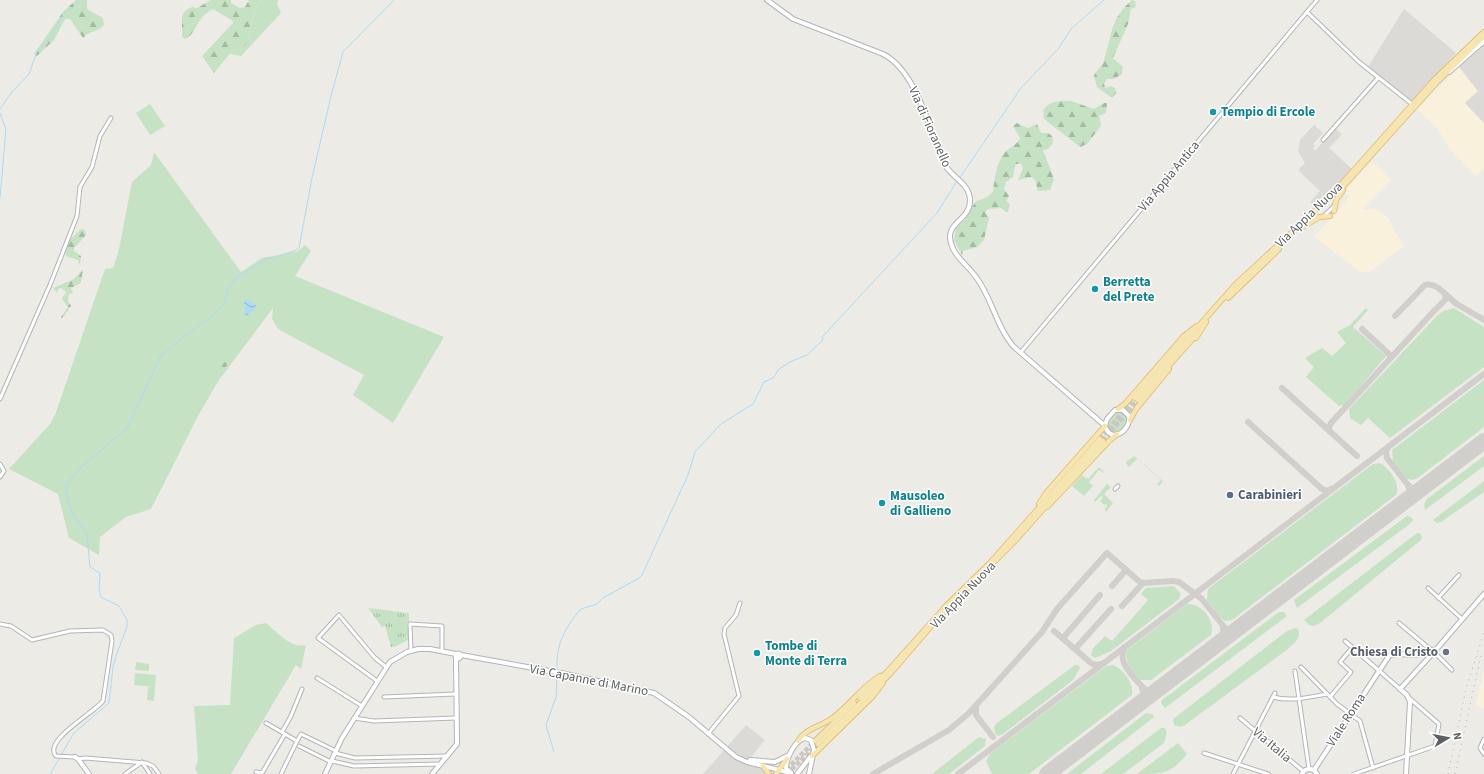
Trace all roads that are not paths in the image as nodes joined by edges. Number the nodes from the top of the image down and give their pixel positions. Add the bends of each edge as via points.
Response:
1 (767, 0) edge
2 (1317, 0) edge
3 (1307, 12) junction
4 (1484, 32) edge
5 (1484, 36) edge
6 (1484, 40) edge
7 (1442, 77) junction
8 (1378, 78) junction
9 (1412, 104) junction
10 (111, 118) dead end
11 (1323, 140) dead end
12 (1350, 179) junction
13 (1335, 205) junction
14 (1334, 211) dead end
15 (1324, 216) junction
16 (1330, 216) dead end
17 (1303, 227) junction
18 (1207, 321) junction
19 (1021, 352) junction
20 (1137, 399) tunnel mouth
21 (0, 400) edge
22 (1118, 409) junction
23 (1107, 419) junction
24 (1097, 420) junction
25 (1130, 420) junction
26 (1105, 426) junction
27 (1117, 434) junction
28 (1102, 440) tunnel mouth
29 (0, 464) edge
30 (0, 477) edge
31 (1118, 486) dead end
32 (1115, 489) dead end
33 (1036, 512) junction
34 (1459, 575) dead end
35 (1428, 588) dead end
36 (1484, 594) edge
37 (1438, 598) junction
38 (740, 603) dead end
39 (1462, 619) junction
40 (1399, 623) dead end
41 (0, 624) edge
42 (1345, 641) dead end
43 (1352, 648) junction
44 (411, 651) junction
45 (442, 652) junction
46 (1430, 654) junction
47 (458, 656) junction
48 (386, 667) junction
49 (1301, 667) dead end
50 (1379, 670) junction
51 (1452, 670) dead end
52 (1295, 671) dead end
53 (888, 673) junction
54 (317, 678) dead end
55 (377, 682) junction
56 (302, 689) dead end
57 (1400, 689) junction
58 (1274, 693) dead end
59 (455, 694) junction
60 (1328, 696) junction
61 (384, 697) dead end
62 (1273, 697) junction
63 (1408, 697) junction
64 (1299, 699) junction
65 (1415, 703) junction
66 (362, 706) junction
67 (1410, 706) junction
68 (1350, 714) junction
69 (354, 718) junction
70 (456, 718) junction
71 (1240, 718) dead end
72 (266, 723) dead end
73 (1256, 731) junction
74 (282, 732) junction
75 (285, 734) junction
76 (708, 734) junction
77 (1484, 739) edge
78 (296, 741) junction
79 (798, 742) junction
80 (816, 742) tunnel mouth
81 (300, 746) dead end
82 (336, 752) junction
83 (1204, 753) dead end
84 (790, 754) junction
85 (1484, 754) edge
86 (448, 756) junction
87 (812, 756) junction
88 (1407, 757) junction
89 (76, 758) junction
90 (787, 759) junction
91 (743, 760) junction
92 (332, 761) junction
93 (142, 762) junction
94 (441, 764) junction
95 (1238, 764) junction
96 (763, 766) junction
97 (1373, 768) junction
98 (1311, 769) junction
99 (256, 772) dead end
100 (778, 772) edge
101 (1303, 773) edge
102 (89, 774) edge
103 (125, 774) edge
104 (150, 774) edge
105 (159, 774) edge
106 (280, 774) edge
107 (325, 774) edge
108 (432, 774) edge
109 (769, 774) edge
110 (792, 774) edge
111 (797, 774) edge
112 (809, 774) edge
113 (1233, 774) edge
114 (1268, 774) edge
115 (1317, 774) edge
116 (1354, 774) edge
117 (1406, 774) edge

1 - 19 street, Via di Fioranello via 793,19 884,54 899,65 912,84 945,165 964,184 969,194 970,204 963,218 952,229 951,242 958,257 980,282 1010,342
2 - 3 street, Via Appia Antica
3 - 8 street
3 - 19 street, Via Appia Antica
4 - 9 main road, Via Appia Nuova
5 - 7 main road, Via Appia Nuova
6 - 7 street
7 - 12 main road, Via Appia Nuova
8 - 9 street
8 - 11 street
9 - 18 main road, Via Appia Nuova via 1331,196 1235,285
10 - 21 street via 100,136 92,167 80,187 77,216 50,285
12 - 13 main road via 1336,199
12 - 17 main road, Via Appia Nuova
13 - 14 main road
13 - 15 street
15 - 16 main road
15 - 17 main road
17 - 18 main road, Via Appia Nuova
18 - 20 main road, Via Appia Nuova
18 - 22 main road via 1184,336
18 - 25 main road via 1196,338 1136,409
19 - 24 street
22 - 23 street
22 - 25 street via 1127,412
23 - 24 street
23 - 26 street
24 - 26 street
25 - 27 street via 1128,426
26 - 27 street via 1110,433
26 - 33 main road via 1046,493
27 - 33 main road via 1052,502
28 - 33 main road, Via Appia Nuova
29 - 30 street via 4,470
31 - 32 street
33 - 53 main road, Via Appia Nuova via 1010,546 938,618
34 - 37 street
35 - 37 street
36 - 39 street
37 - 39 street
38 - 76 street via 724,634 740,694 737,701
39 - 46 street
40 - 46 street via 1425,644
41 - 89 street via 12,627 32,640 70,631 103,630 111,635 104,701 61,737 53,748 56,756
42 - 43 street
43 - 50 street
43 - 60 street via 1340,662 1351,672
44 - 45 street, Via Capanne di Marino via 424,649
44 - 45 street via 410,624 442,626
44 - 48 street via 393,660
45 - 47 street, Via Capanne di Marino
46 - 50 street, Viale Roma via 1390,655
46 - 51 street via 1440,658
46 - 57 street
47 - 59 street
47 - 76 street, Via Capanne di Marino via 560,673 654,693
48 - 55 street
48 - 55 street via 374,657 339,615 318,638
49 - 60 street
50 - 57 street
50 - 68 street, Viale Roma
52 - 64 street
53 - 79 main road via 868,685 832,718 805,733
53 - 80 main road, Via Appia Nuova
53 - 87 main road via 873,696
54 - 66 street
55 - 66 street
56 - 74 street
57 - 63 street
58 - 62 street
59 - 61 street
59 - 70 street
60 - 64 street
60 - 68 street
62 - 64 street via 1283,700
62 - 73 street
63 - 65 street
63 - 67 street
64 - 98 street
65 - 67 street
65 - 88 street via 1440,725 1434,747
66 - 69 street
67 - 88 street
68 - 97 street via 1360,721
68 - 98 street, Viale Roma
69 - 70 street via 374,721
69 - 82 street
70 - 86 street via 457,744
71 - 73 street, Via Italia
72 - 74 street
73 - 95 street
73 - 101 street, Via Italia
74 - 75 street
75 - 78 street
75 - 99 street via 262,773
76 - 91 street, Via Capanne di Marino via 727,751
77 - 85 street via 1481,745
78 - 82 street via 302,734
78 - 106 street
79 - 84 street
79 - 87 street via 803,738 811,740 814,746
81 - 92 street
82 - 86 street via 355,758
82 - 92 street
83 - 95 street
84 - 90 street
84 - 91 street, Via Capanne di Marino via 776,762
86 - 94 street
87 - 111 street
87 - 112 street
88 - 97 street
88 - 117 street
89 - 93 street
89 - 102 street
90 - 100 main road
90 - 110 street via 786,768
91 - 96 street, Via Capanne di Marino
92 - 94 street via 354,766
92 - 107 street
93 - 103 street
93 - 104 street
93 - 105 street via 152,766
94 - 108 street
95 - 113 street
95 - 114 street
96 - 100 street, Via Capanne di Marino
96 - 109 main road
97 - 116 street
98 - 101 street
98 - 115 street
100 - 110 street, Via Capanne di Marino

